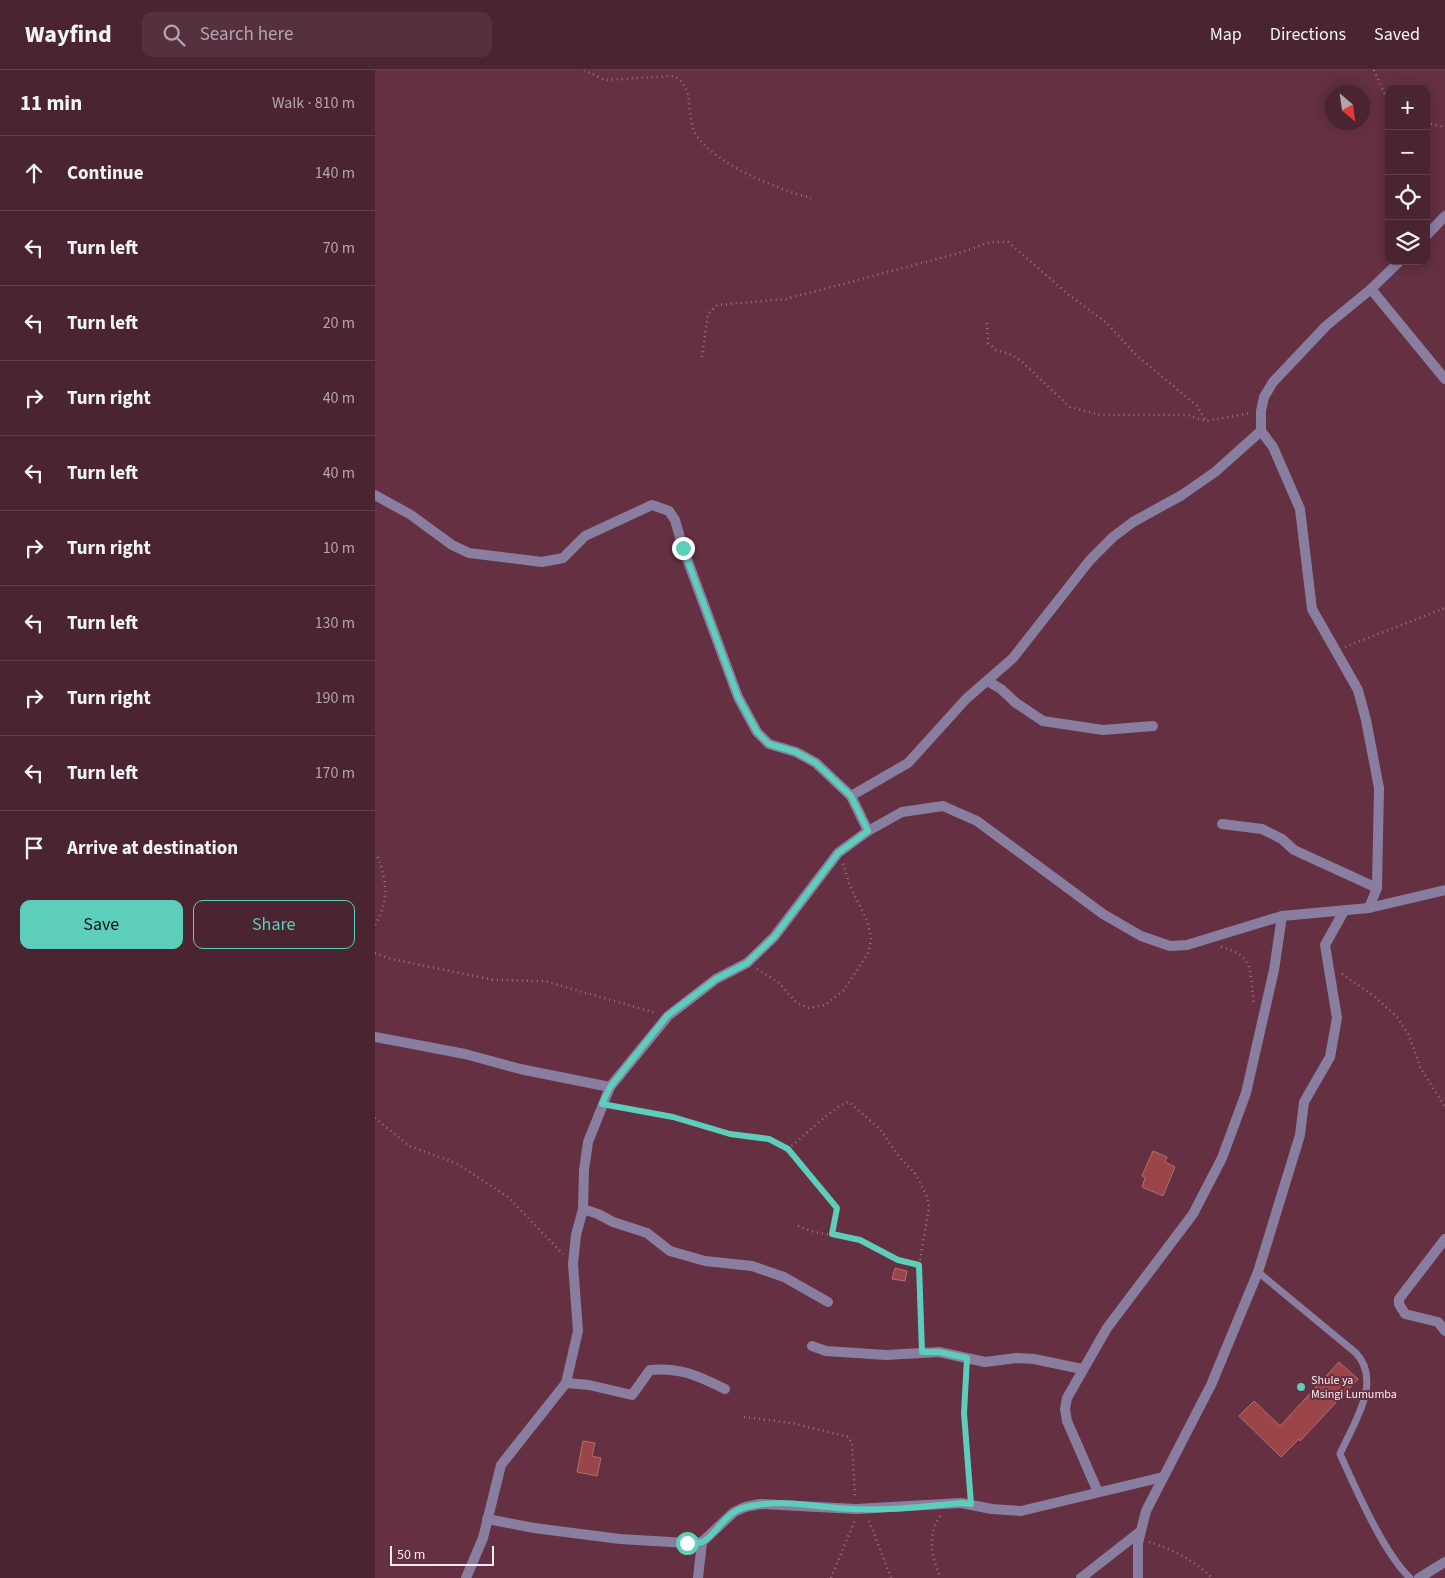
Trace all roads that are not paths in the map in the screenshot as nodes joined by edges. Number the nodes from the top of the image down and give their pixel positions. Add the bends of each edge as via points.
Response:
1 (1445, 216) edge
2 (1430, 232) edge
3 (1396, 265) edge
4 (1371, 289) junction
5 (1445, 379) edge
6 (1261, 430) junction
7 (375, 494) edge
8 (989, 682) junction
9 (1153, 726) dead end
10 (851, 796) junction
11 (1222, 824) dead end
12 (868, 831) junction
13 (1377, 888) junction
14 (1445, 890) edge
15 (1369, 908) junction
16 (1344, 911) junction
17 (1282, 916) junction
18 (375, 1038) edge
19 (610, 1087) junction
20 (583, 1209) junction
21 (1445, 1239) edge
22 (1258, 1272) junction
23 (828, 1302) dead end
24 (1445, 1331) edge
25 (812, 1346) dead end
26 (1082, 1369) junction
27 (566, 1383) junction
28 (725, 1389) dead end
29 (1163, 1477) junction
30 (1098, 1492) junction
31 (487, 1519) junction
32 (1140, 1535) junction
33 (701, 1542) junction
34 (1445, 1562) edge
35 (466, 1578) edge
36 (698, 1578) edge
37 (1081, 1578) edge
38 (1138, 1578) edge
39 (1410, 1578) edge
40 (1419, 1578) edge

1 - 2 street
3 - 4 street
4 - 5 street
4 - 6 street via 1326,326 1273,382 1264,398
6 - 8 street via 1215,472 1113,537 1090,560 1013,658
6 - 13 street via 1273,447 1300,509 1311,609 1358,690 1379,788
7 - 10 street via 469,553 543,562 563,558 585,536 652,505 669,511 738,697 757,732 769,744 796,752 816,763
8 - 9 street via 1043,720 1103,730
8 - 10 street via 966,700 908,763
10 - 12 street
11 - 13 street via 1261,829 1282,839 1294,850
12 - 17 street via 902,812 943,806 977,821 1103,914 1141,936 1170,946 1187,945
12 - 19 street via 838,853 774,937 747,963 716,979 667,1016
13 - 15 street
14 - 15 street
15 - 16 street
16 - 17 street
16 - 22 street via 1325,945 1337,1018 1330,1057 1304,1102 1300,1135
17 - 26 street via 1274,970 1246,1093 1223,1158 1193,1214 1122,1305
18 - 19 street via 465,1054 520,1070
19 - 20 street via 588,1142
20 - 23 street via 647,1233 669,1251 705,1261 752,1266 776,1274
20 - 27 street via 573,1264 578,1331
21 - 24 street via 1399,1299 1405,1314 1438,1322
22 - 29 street via 1211,1385
22 - 39 lane via 1356,1353 1367,1371 1368,1387 1340,1454 1373,1521 1401,1569
25 - 26 street via 826,1351 886,1355 939,1352 985,1362 1034,1359
26 - 30 street via 1065,1409 1067,1421
27 - 28 street via 632,1395 650,1370 661,1369 692,1372
27 - 31 street via 501,1465
29 - 30 street
29 - 32 street via 1146,1511
30 - 33 street via 1021,1511 971,1504 870,1509 783,1504 745,1507 725,1519
31 - 33 street via 621,1539
31 - 35 street via 483,1538
32 - 37 street
32 - 38 street
33 - 36 street
34 - 40 street

